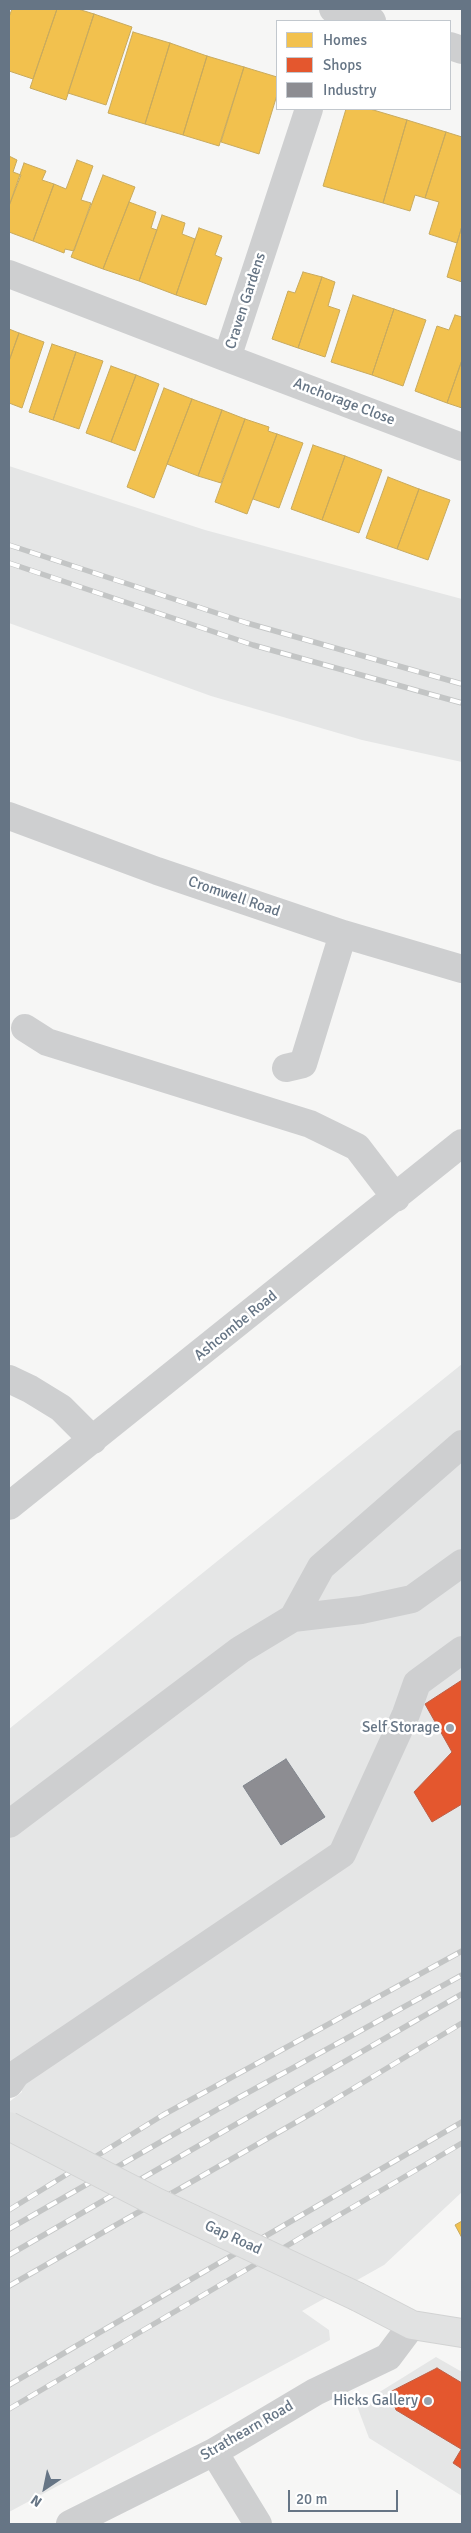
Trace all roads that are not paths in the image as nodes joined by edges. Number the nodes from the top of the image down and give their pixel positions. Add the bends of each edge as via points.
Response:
1 (336, 14) edge
2 (367, 20) edge
3 (309, 110) edge
4 (9, 274) edge
5 (227, 358) junction
6 (462, 447) edge
7 (9, 816) edge
8 (343, 934) junction
9 (462, 969) edge
10 (24, 1028) dead end
11 (286, 1068) dead end
12 (462, 1143) edge
13 (396, 1198) junction
14 (9, 1379) edge
15 (93, 1440) junction
16 (462, 1444) edge
17 (9, 1506) edge
18 (462, 1563) edge
19 (293, 1618) junction
20 (462, 1650) edge
21 (9, 1824) edge
22 (9, 2084) edge
23 (9, 2126) edge
24 (412, 2325) junction
25 (462, 2334) edge
26 (214, 2452) junction
27 (70, 2524) edge
28 (258, 2524) edge

1 - 2 street
3 - 5 street, Craven Gardens
4 - 5 street, Craven Gardens
5 - 6 street, Anchorage Close
7 - 8 street, Cromwell Road via 157,871
8 - 9 street, Cromwell Road
8 - 11 street via 303,1064
10 - 13 street via 47,1042 310,1124 357,1147
12 - 13 street, Ashcombe Road
13 - 15 street, Ashcombe Road
14 - 15 street via 61,1408
15 - 17 street, Ashcombe Road
16 - 19 street via 321,1567
18 - 19 street via 412,1599 361,1610
19 - 21 street via 240,1650
20 - 22 street via 417,1683 342,1854 16,2074
23 - 24 main road, Gap Road, bridge via 156,2202
24 - 25 main road, Gap Road
24 - 26 street, Strathearn Road via 388,2357 315,2392
26 - 27 street, Strathearn Road
26 - 28 street

